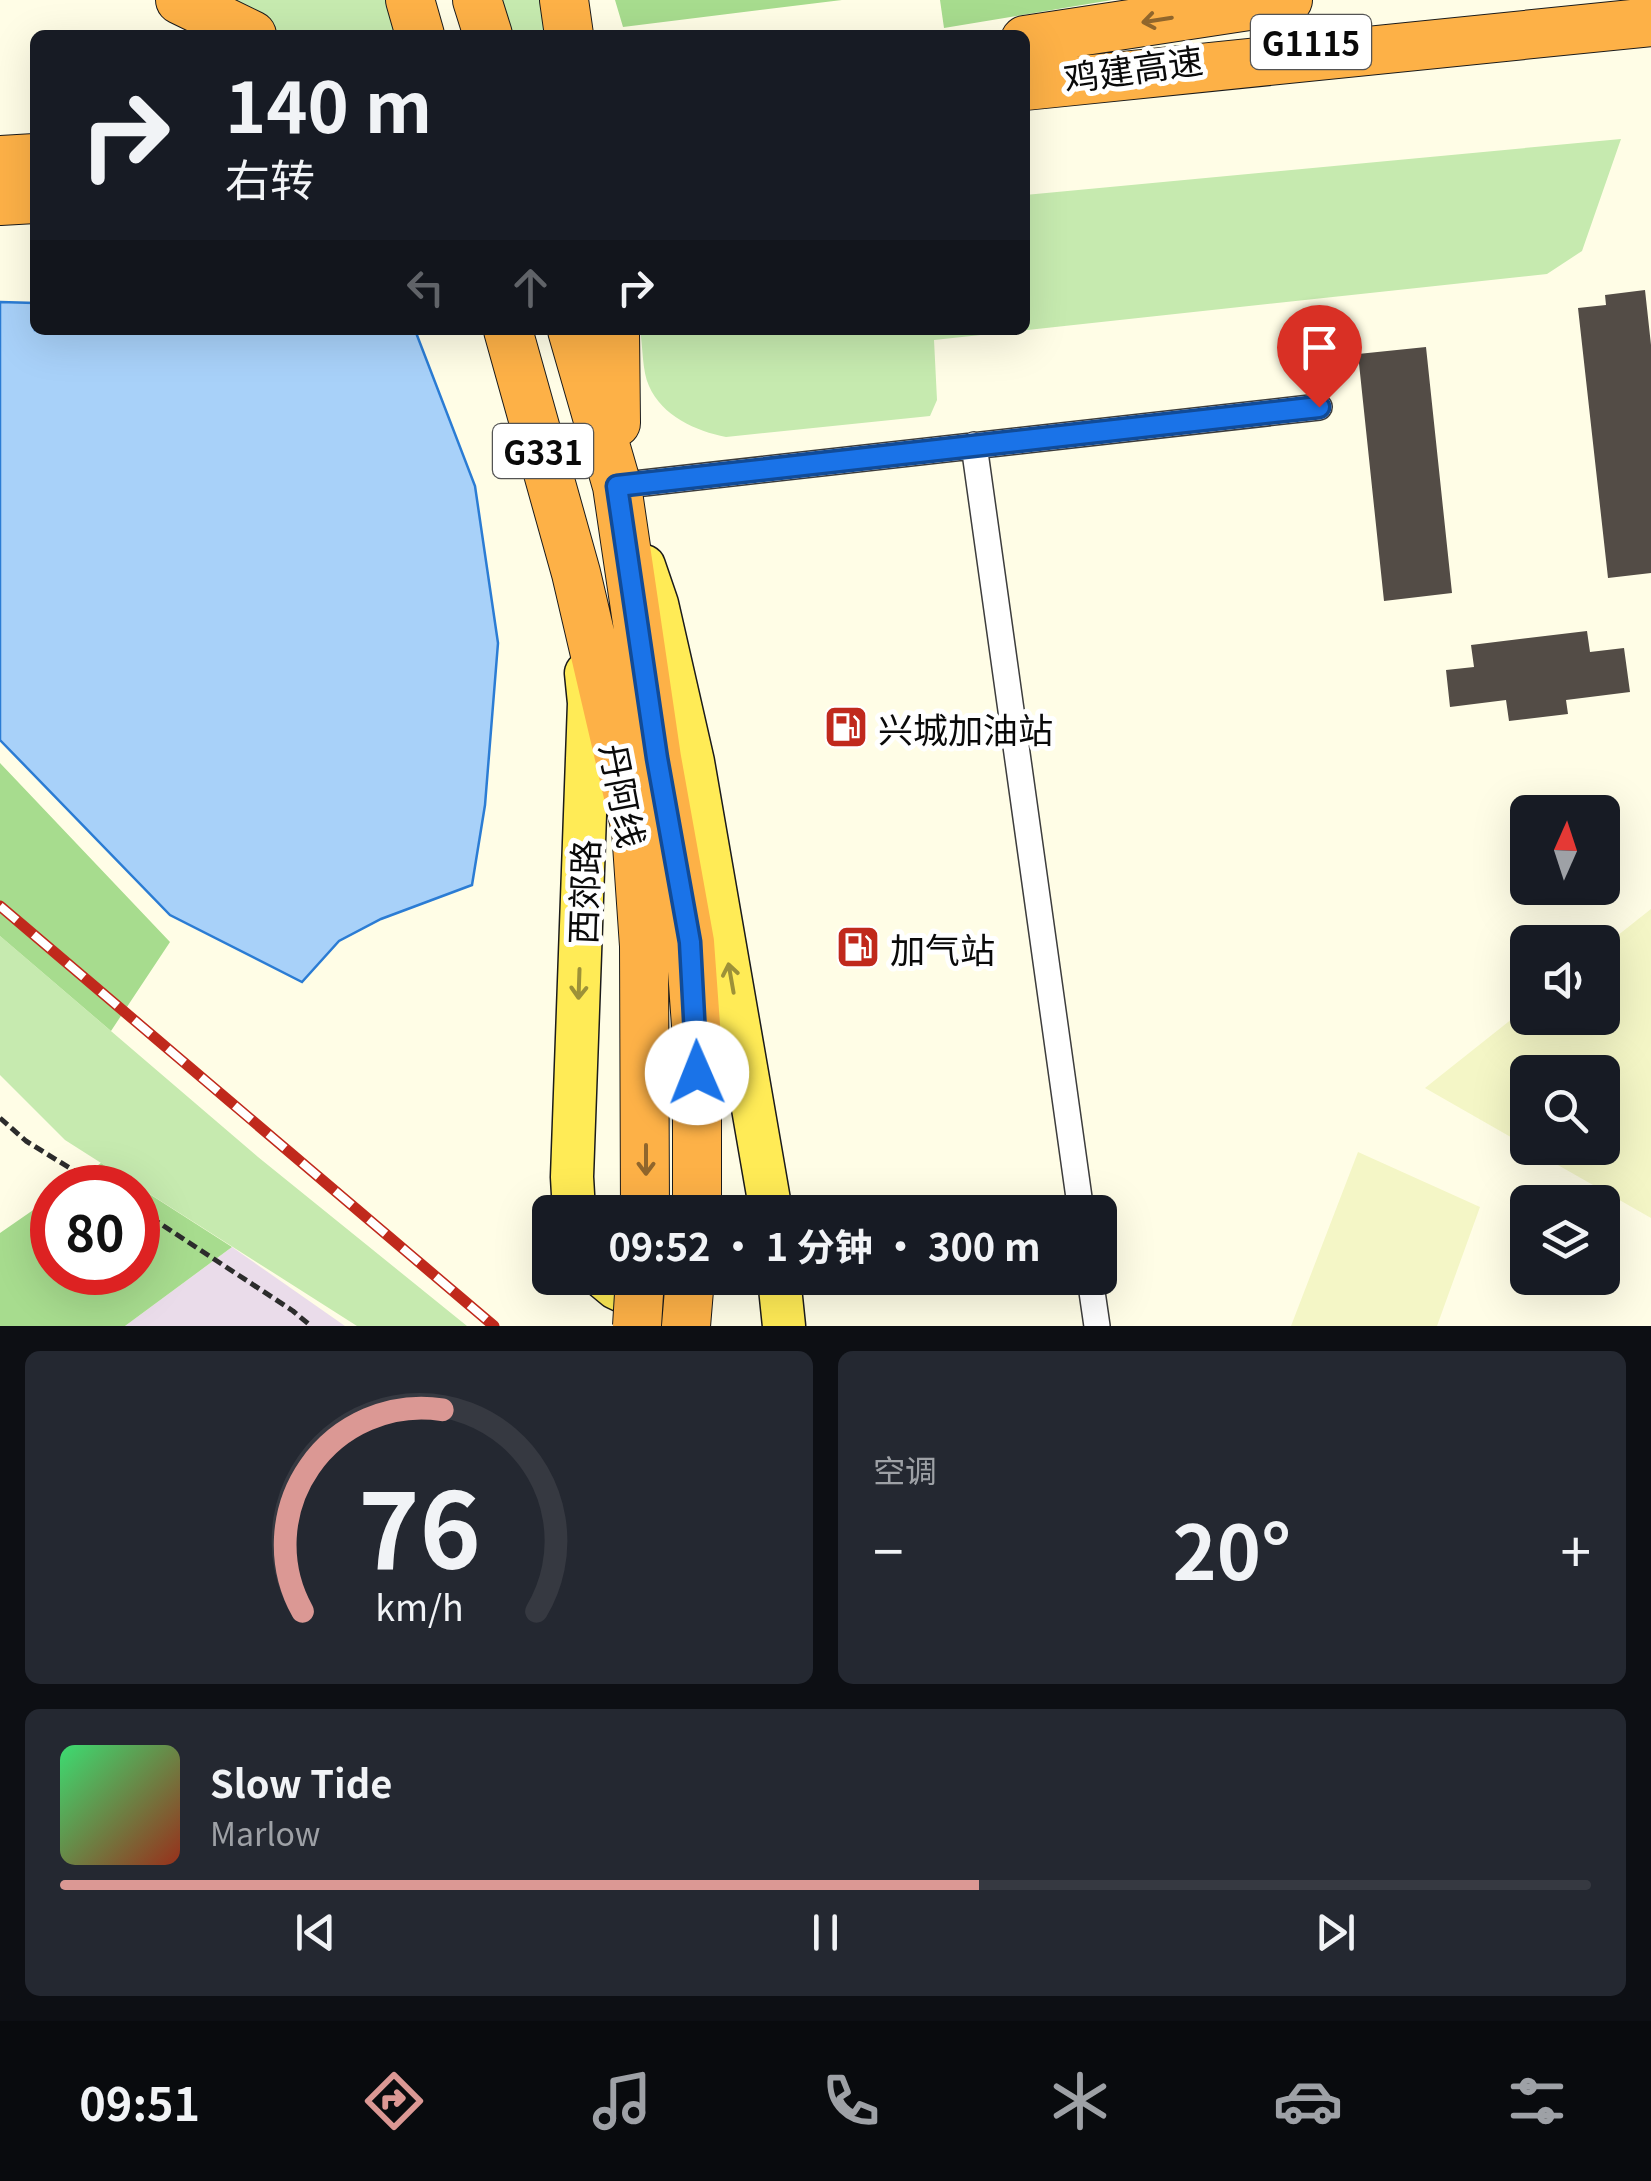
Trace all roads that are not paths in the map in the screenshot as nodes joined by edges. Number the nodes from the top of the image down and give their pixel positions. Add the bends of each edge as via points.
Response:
1 (180, 0) edge
2 (410, 0) edge
3 (478, 0) edge
4 (564, 0) edge
5 (1288, 0) edge
6 (1598, 0) edge
7 (1651, 22) edge
8 (242, 30) edge
9 (419, 30) edge
10 (487, 30) edge
11 (568, 30) edge
12 (1030, 39) edge
13 (1030, 84) edge
14 (1030, 84) edge
15 (30, 158) edge
16 (0, 160) edge
17 (30, 200) edge
18 (0, 201) edge
19 (494, 335) edge
20 (509, 335) edge
21 (573, 335) edge
22 (614, 335) edge
23 (1319, 407) dead end
24 (974, 445) junction
25 (617, 486) junction
26 (556, 494) junction
27 (576, 572) junction
28 (573, 1195) edge
29 (646, 1195) edge
30 (697, 1195) edge
31 (768, 1195) edge
32 (1079, 1195) edge
33 (631, 1295) edge
34 (639, 1295) edge
35 (689, 1295) edge
36 (781, 1295) edge
37 (1092, 1295) edge
38 (636, 1326) edge
39 (686, 1326) edge
40 (705, 1326) edge
41 (784, 1326) edge
42 (1096, 1326) edge

1 - 8 highway
2 - 9 highway
3 - 10 highway
4 - 11 highway
5 -> 12 highway, 鸡建高速 / G1115
6 - 13 highway, 鸡建高速 / G1115
7 - 14 highway
15 - 16 highway
17 - 18 highway
19 - 26 highway
20 - 26 highway, 丹阿线 / G331
21 - 25 highway, 丹阿线 / G331
22 - 25 highway
23 - 24 street
24 - 25 street
24 - 32 street
25 - 30 highway, 丹阿线 / G331 via 690,942
31 -> 25 main road via 694,762 657,604
26 - 27 highway, 丹阿线 / G331
27 -> 28 main road, 西郊路 via 589,703
27 -> 29 highway, 丹阿线 / G331 via 636,830
33 - 40 main road
34 - 38 highway, bridge
35 - 39 highway, bridge
36 - 41 main road
37 - 42 street

